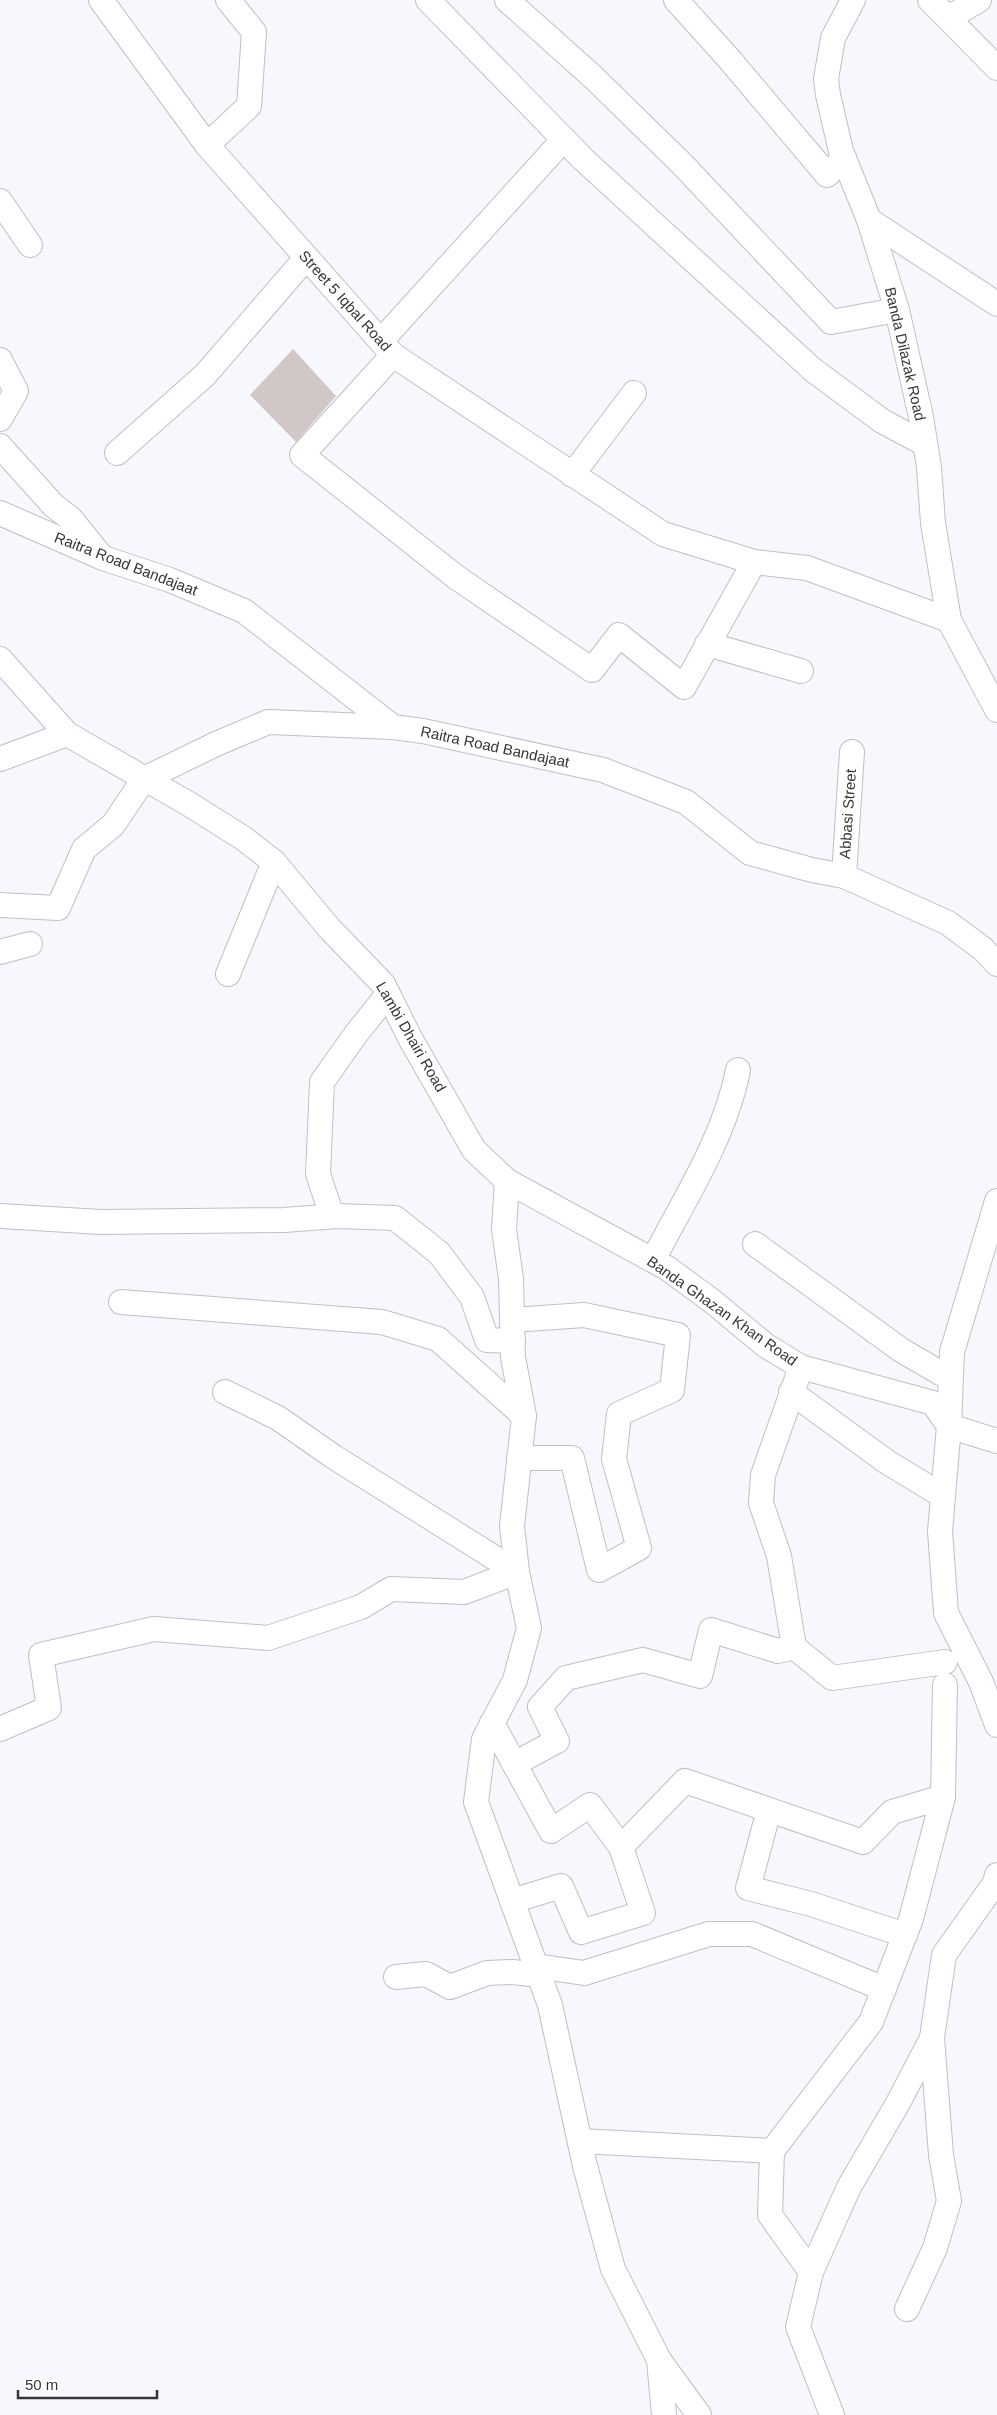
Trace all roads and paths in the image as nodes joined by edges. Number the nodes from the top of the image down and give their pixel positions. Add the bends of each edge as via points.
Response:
1 (101, 0) edge
2 (228, 0) edge
3 (428, 0) edge
4 (507, 0) edge
5 (676, 0) edge
6 (853, 0) edge
7 (930, 0) edge
8 (979, 0) edge
9 (948, 18) junction
10 (997, 68) edge
11 (564, 139) junction
12 (207, 144) junction
13 (844, 158) junction
14 (0, 201) edge
15 (870, 220) junction
16 (30, 245) dead end
17 (306, 258) junction
18 (997, 304) edge
19 (897, 310) junction
20 (387, 348) junction
21 (0, 360) edge
22 (634, 393) dead end
23 (0, 419) edge
24 (925, 444) junction
25 (0, 446) edge
26 (117, 453) dead end
27 (572, 474) junction
28 (0, 512) edge
29 (103, 558) junction
30 (754, 562) junction
31 (949, 620) junction
32 (708, 644) junction
33 (0, 659) edge
34 (801, 671) dead end
35 (997, 710) edge
36 (393, 727) junction
37 (67, 734) junction
38 (852, 752) dead end
39 (0, 759) edge
40 (144, 779) junction
41 (274, 862) junction
42 (844, 876) junction
43 (0, 905) edge
44 (30, 944) dead end
45 (0, 952) edge
46 (997, 964) edge
47 (228, 974) dead end
48 (388, 994) junction
49 (738, 1070) dead end
50 (507, 1181) junction
51 (997, 1201) edge
52 (0, 1216) edge
53 (332, 1216) junction
54 (755, 1244) dead end
55 (653, 1260) junction
56 (121, 1302) dead end
57 (513, 1330) junction
58 (801, 1367) junction
59 (949, 1378) junction
60 (225, 1392) dead end
61 (791, 1392) junction
62 (524, 1416) junction
63 (949, 1426) junction
64 (997, 1441) edge
65 (519, 1458) junction
66 (943, 1496) junction
67 (517, 1572) junction
68 (794, 1646) junction
69 (492, 1723) junction
70 (997, 1725) edge
71 (0, 1729) edge
72 (514, 1764) junction
73 (943, 1797) junction
74 (769, 1810) junction
75 (621, 1847) junction
76 (997, 1875) edge
77 (512, 1901) junction
78 (904, 1935) junction
79 (537, 1971) junction
80 (396, 1977) dead end
81 (884, 1990) junction
82 (932, 2038) junction
83 (580, 2141) junction
84 (772, 2151) junction
85 (811, 2272) junction
86 (907, 2309) dead end
87 (659, 2360) junction
88 (664, 2415) edge
89 (699, 2415) edge
90 (832, 2415) edge

1 - 12 street, Street 5 Iqbal Road
2 - 12 street via 254,32 249,106
3 - 11 street
4 - 19 street via 676,157 831,322
5 - 13 street via 827,175
6 - 13 street, Banda Dilazak Road via 833,38 826,80
7 - 9 street
8 - 9 street
9 - 10 street
11 - 20 street
11 - 24 street via 813,370 882,421
12 - 17 street, Street 5 Iqbal Road
13 - 15 street, Banda Dilazak Road
14 - 16 street
15 - 18 street
15 - 19 street, Banda Dilazak Road
17 - 20 street, Street 5 Iqbal Road
17 - 26 street via 205,374
19 - 24 street, Banda Dilazak Road
20 - 27 street
20 - 32 street, Street 5 Iqbal Road via 302,455 456,577 592,670 619,635 684,687
21 - 23 street via 16,391
22 - 27 street
24 - 31 street, Banda Dilazak Road via 933,523
25 - 29 street via 53,505 71,519
27 - 30 street via 663,534
28 - 29 street, Raitra Road Bandajaat
29 - 36 street, Raitra Road Bandajaat via 170,580 244,611
30 - 31 street via 807,568
30 - 32 street
31 - 35 street, Banda Dilazak Road
32 - 34 street
33 - 37 street, Lambi Dhairi Road
36 - 40 street via 268,722
36 - 42 street, Raitra Road Bandajaat via 603,770 686,802 750,853
37 - 39 street
37 - 40 street, Lambi Dhairi Road
38 - 42 street, Abbasi Street
40 - 41 street, Lambi Dhairi Road via 243,838
40 - 43 street via 113,825 84,849 58,908
41 - 47 street
41 - 48 street, Lambi Dhairi Road via 329,928 383,984
42 - 46 street, Raitra Road Bandajaat via 948,923
44 - 45 street
48 - 50 street, Lambi Dhairi Road via 474,1150
48 - 53 street via 322,1082 318,1174
49 - 55 street via 735,1089 708,1156
50 - 55 street, Banda Ghazan Khan Road
50 - 57 street via 504,1229 511,1279
51 - 59 street via 952,1352
52 - 53 street via 101,1222 284,1220
53 - 57 street via 395,1218 439,1253 472,1297 487,1340
54 - 59 street via 901,1350
55 - 58 street, Banda Ghazan Khan Road via 712,1301 765,1345
56 - 62 street via 382,1322 438,1339
57 - 62 street via 513,1356
57 - 65 street via 584,1315 678,1335 672,1390 619,1414 614,1458 639,1548 599,1570 572,1458
58 - 61 street
58 - 63 street, Banda Ghazan Khan Road via 933,1403
59 - 63 street
60 - 67 street via 278,1418
61 - 66 street via 887,1462
61 - 68 street via 763,1475 761,1504 779,1556
62 - 65 street
63 - 64 street
63 - 66 street
65 - 67 street via 512,1526
66 - 70 street via 940,1531 946,1614 981,1682
67 - 69 street via 529,1628 515,1680
67 - 71 street via 464,1592 391,1589 361,1607 268,1638 154,1629 41,1655 49,1708
68 - 72 street via 778,1651 711,1630 700,1676 643,1660 566,1678 540,1708 556,1741
68 - 73 street via 832,1678 945,1673
69 - 72 street
69 - 77 street via 484,1739 476,1802
72 - 75 street via 551,1831 590,1806
73 - 74 street via 892,1812 863,1842
73 - 78 street
74 - 75 street via 685,1781
74 - 78 street via 748,1888 812,1904
75 - 77 street via 643,1913 581,1932 561,1886
76 - 82 street via 944,1955
77 - 79 street
78 - 81 street
79 - 80 street via 487,1973 450,1987 426,1974
79 - 81 street via 584,1973 709,1934 752,1934
79 - 83 street via 550,2005
81 - 84 street via 871,2022
82 - 85 street via 849,2187
82 - 86 street via 941,2155 949,2201 935,2248
83 - 84 street
83 - 87 street via 613,2270
84 - 85 street via 770,2215
85 - 90 street via 798,2328
87 - 88 street
87 - 89 street

